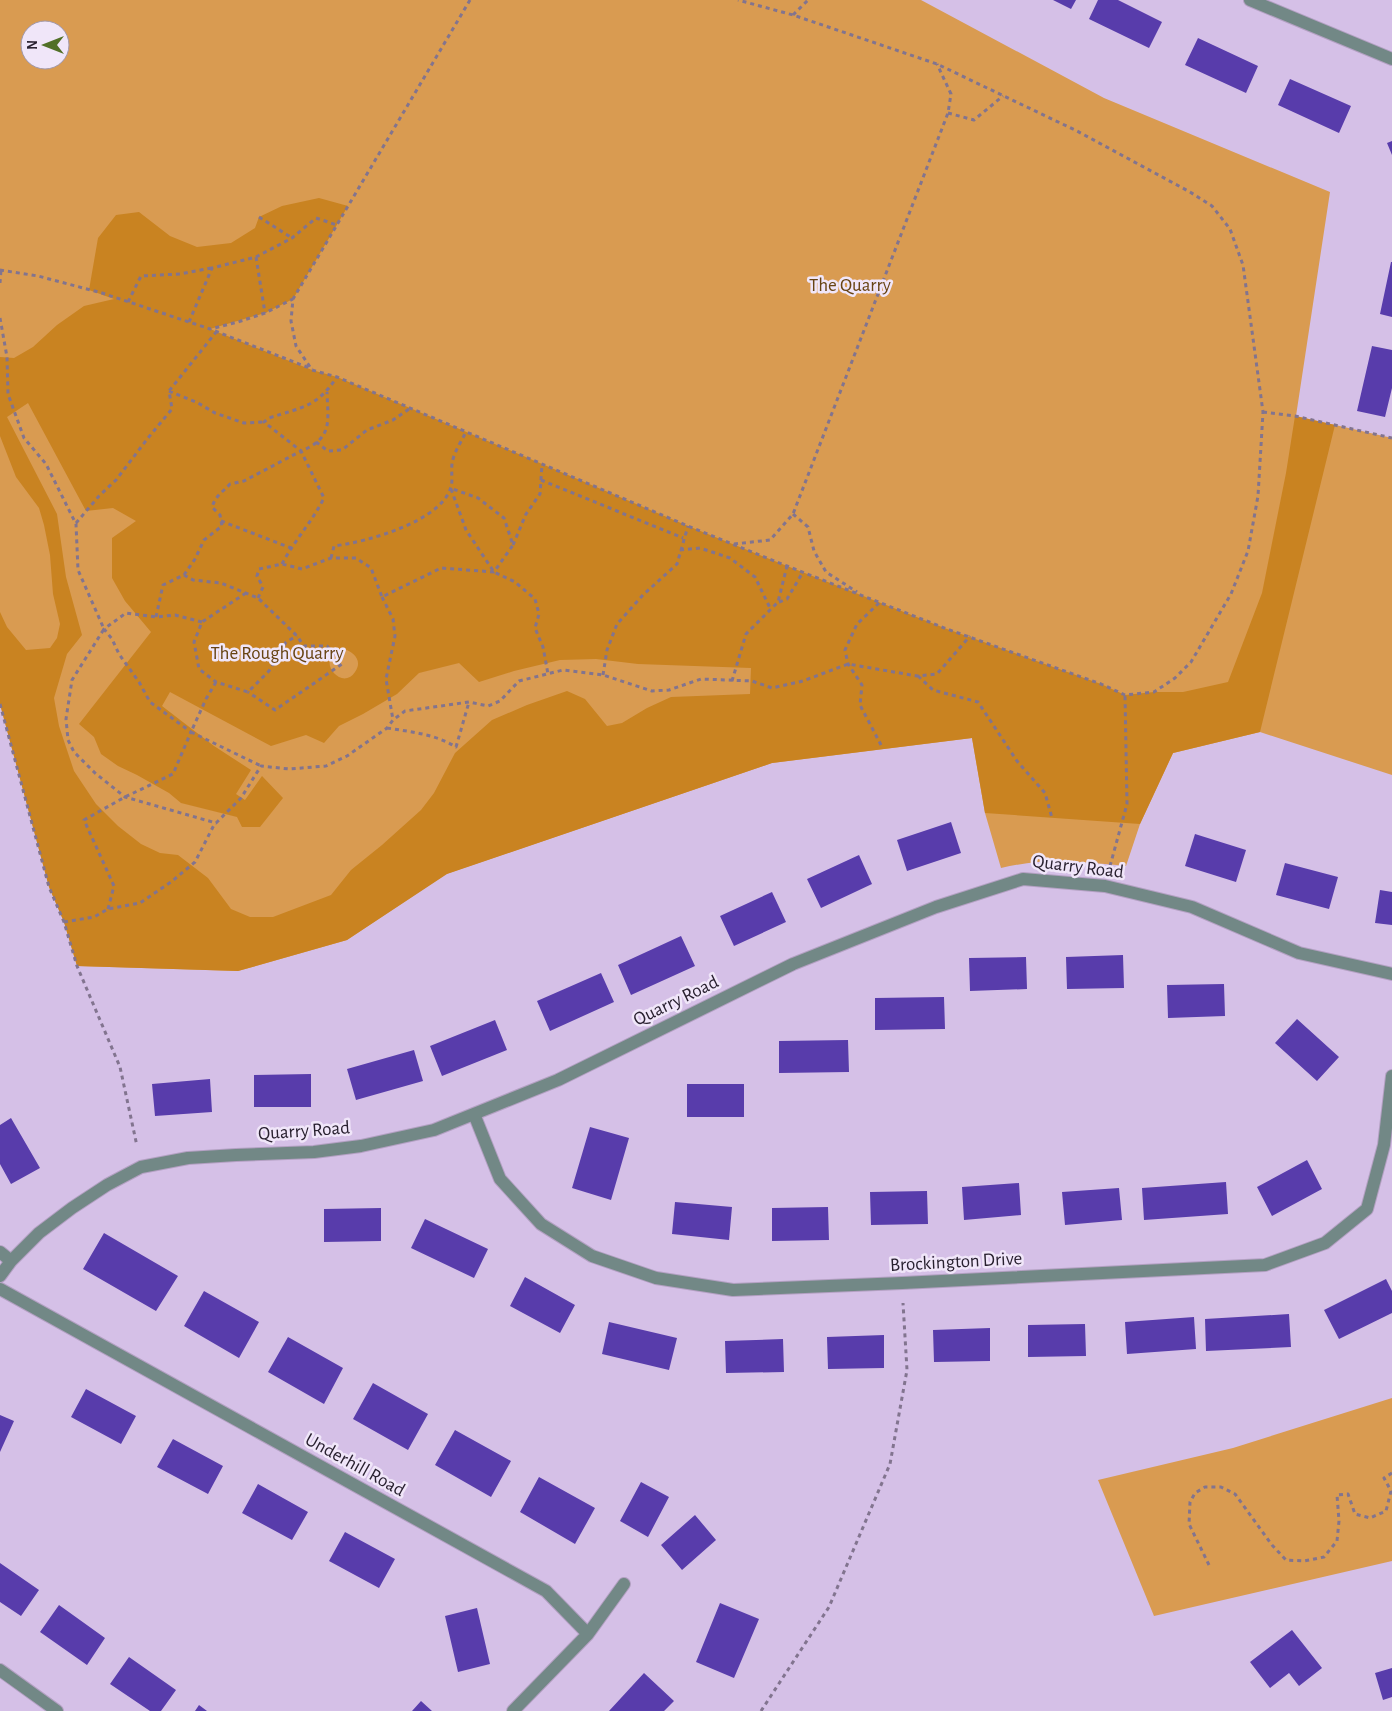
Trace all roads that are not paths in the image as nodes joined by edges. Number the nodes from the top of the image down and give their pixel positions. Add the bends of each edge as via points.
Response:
1 (1250, 0) edge
2 (1392, 59) edge
3 (1392, 974) edge
4 (1392, 1076) edge
5 (474, 1114) junction
6 (0, 1252) edge
7 (11, 1261) junction
8 (0, 1276) edge
9 (0, 1289) edge
10 (624, 1584) dead end
11 (588, 1634) junction
12 (0, 1670) edge
13 (57, 1711) edge
14 (513, 1711) edge

1 - 2 street
3 - 5 street, Quarry Road via 1300,954 1192,907 1105,886 1023,879 936,907 793,964 558,1080
4 - 5 street, Brockington Drive via 1384,1145 1367,1208 1325,1242 1265,1265 733,1290 656,1278 592,1256 541,1224 500,1179
5 - 7 street, Quarry Road via 434,1130 361,1146 314,1152 188,1158 141,1168 72,1208 39,1233
6 - 7 street
7 - 8 street, Quarry Road
9 - 11 street, Underhill Road via 546,1591
10 - 11 street
11 - 14 street
12 - 13 street

